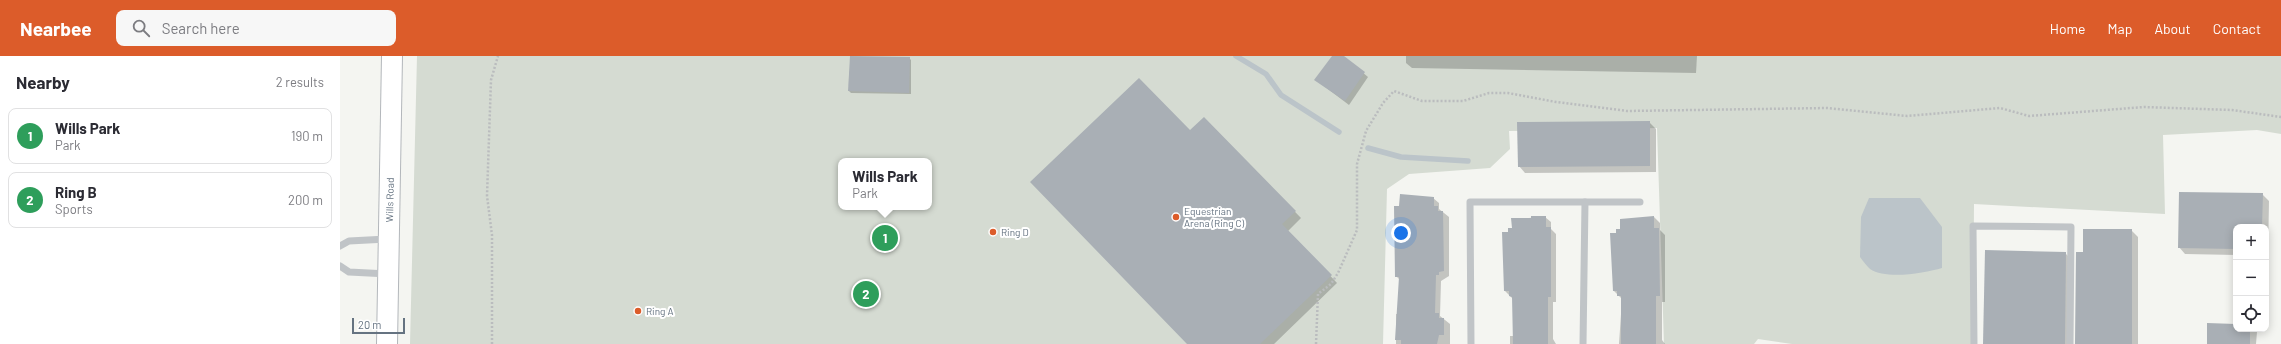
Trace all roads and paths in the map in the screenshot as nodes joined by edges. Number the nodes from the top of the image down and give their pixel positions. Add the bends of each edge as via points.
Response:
1 (392, 56) edge
2 (498, 56) edge
3 (2281, 117) edge
4 (1586, 202) junction
5 (1640, 202) dead end
6 (389, 239) junction
7 (340, 246) edge
8 (340, 266) edge
9 (388, 274) junction
10 (387, 344) edge
11 (492, 344) edge
12 (1316, 344) edge
13 (1471, 344) edge
14 (1582, 344) edge
15 (1974, 344) edge
16 (2070, 344) edge

1 - 6 street, Wills Road
2 - 11 path via 491,80 487,196 492,235
3 - 12 path via 2232,110 2144,107 2030,116 2000,108 1907,116 1827,108 1627,111 1489,93 1463,102 1422,101 1394,91 1383,103 1366,131 1357,164 1357,230 1338,273 1331,284 1318,294
4 - 5 lane
4 - 13 lane via 1470,202
4 - 14 lane
6 - 7 lane via 349,241
6 - 9 street, Wills Road
8 - 9 lane via 349,272
9 - 10 street, Wills Road
15 - 16 lane via 1972,226 2071,227

